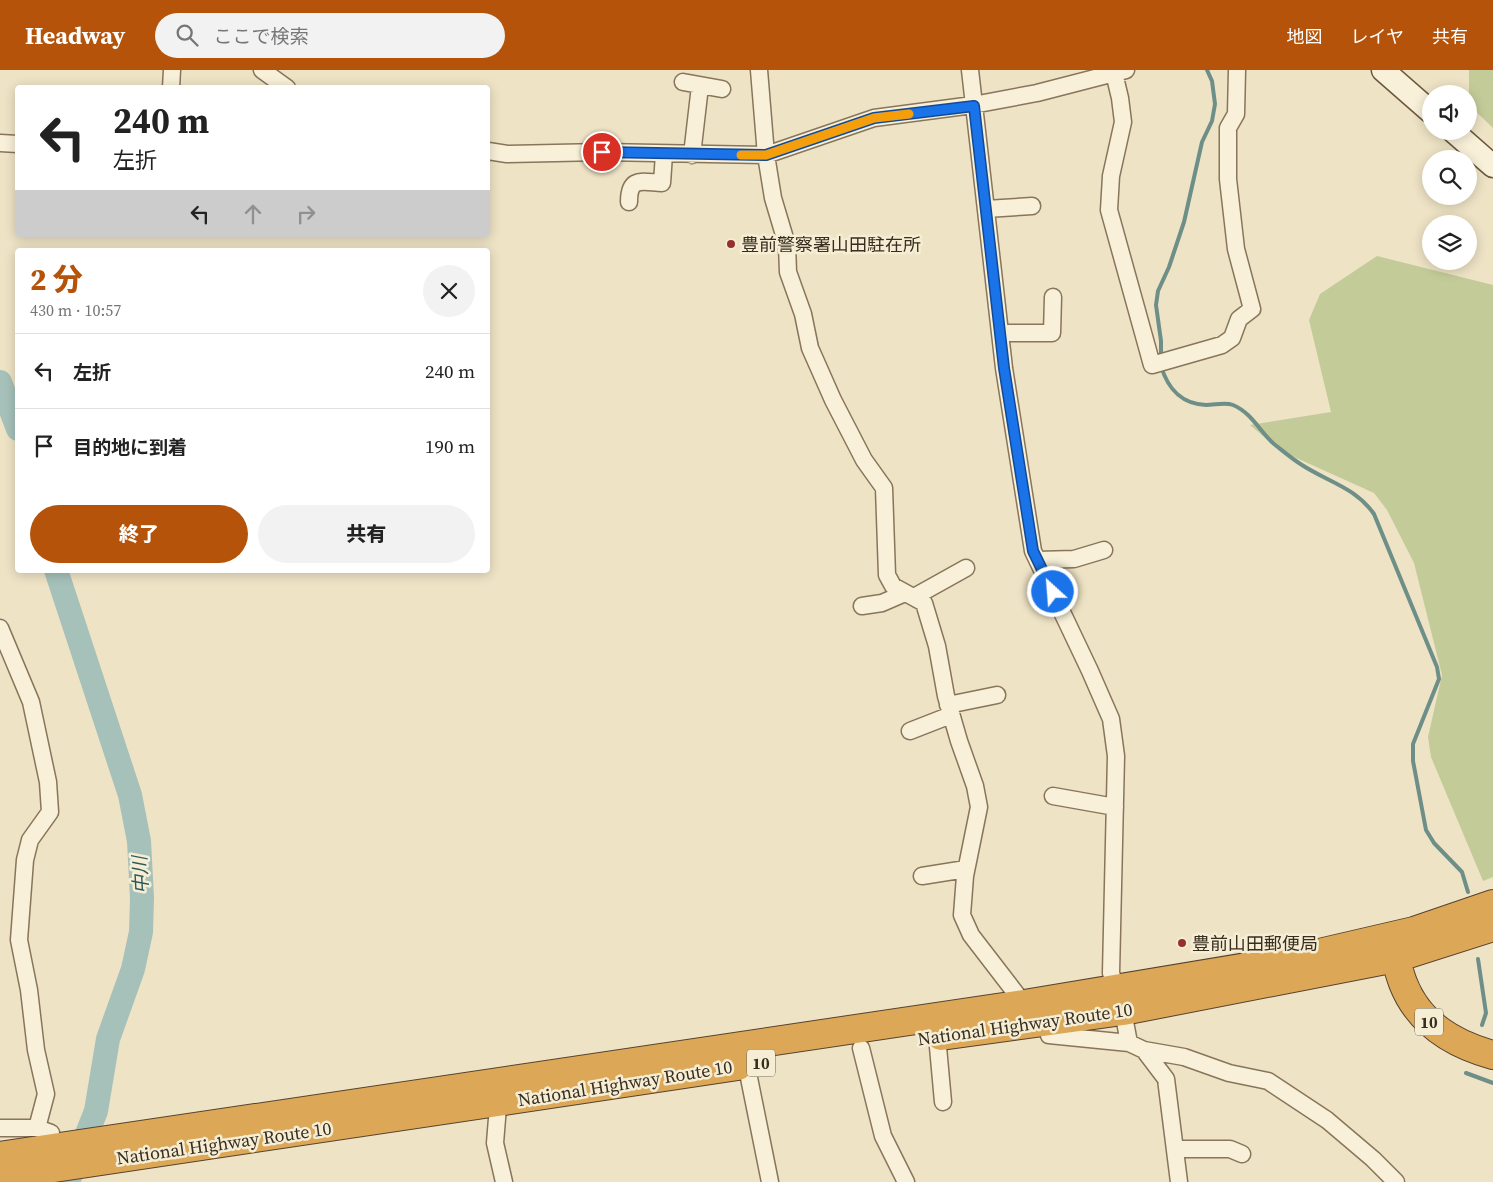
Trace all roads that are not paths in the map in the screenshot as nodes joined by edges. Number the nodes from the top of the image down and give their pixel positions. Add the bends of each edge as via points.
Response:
1 (172, 70) edge
2 (262, 70) edge
3 (759, 70) edge
4 (970, 70) edge
5 (1237, 70) edge
6 (1383, 70) edge
7 (1120, 72) edge
8 (683, 82) dead end
9 (171, 85) edge
10 (283, 85) edge
11 (700, 86) junction
12 (722, 89) dead end
13 (1422, 104) edge
14 (974, 106) junction
15 (1463, 140) edge
16 (0, 143) edge
17 (15, 144) edge
18 (490, 151) edge
19 (664, 154) junction
20 (692, 155) junction
21 (766, 155) junction
22 (1493, 166) edge
23 (629, 202) dead end
24 (1032, 206) dead end
25 (986, 209) junction
26 (1053, 297) dead end
27 (1001, 333) junction
28 (1104, 550) dead end
29 (1038, 560) junction
30 (966, 568) dead end
31 (909, 595) junction
32 (862, 606) dead end
33 (0, 628) edge
34 (4, 644) edge
35 (997, 695) dead end
36 (950, 710) junction
37 (910, 731) dead end
38 (1053, 796) dead end
39 (1115, 807) junction
40 (966, 869) junction
41 (922, 876) dead end
42 (1493, 904) edge
43 (1493, 927) edge
44 (1393, 948) junction
45 (1120, 1000) junction
46 (1034, 1012) junction
47 (937, 1036) junction
48 (1137, 1046) junction
49 (860, 1048) junction
50 (744, 1055) junction
51 (1493, 1055) edge
52 (499, 1092) junction
53 (943, 1102) dead end
54 (0, 1128) edge
55 (45, 1149) junction
56 (1176, 1149) junction
57 (1242, 1154) dead end
58 (0, 1156) edge
59 (0, 1176) edge
60 (504, 1182) edge
61 (770, 1182) edge
62 (906, 1182) edge
63 (1180, 1182) edge
64 (1396, 1182) edge

1 - 9 street
2 - 10 street
3 - 21 street
4 - 14 street
5 - 7 street via 1236,114 1228,128 1228,180 1236,249 1252,309 1239,319 1232,338 1222,345 1152,365 1109,210 1111,176 1122,122
6 - 13 street
7 - 14 street
8 - 11 street
11 - 12 street
11 - 20 street
14 - 21 street via 874,118
14 - 25 street
15 - 22 street
16 - 17 street
18 - 19 street
19 - 20 street
19 - 23 street via 662,183 638,181 629,191
20 - 21 street
21 - 31 street via 773,198 787,245 788,272 803,314 810,348 864,460 884,488 887,575 893,586
24 - 25 street
25 - 27 street
26 - 27 street via 1052,333
27 - 29 street via 1033,551
28 - 29 street via 1074,559
29 - 39 street via 1111,719 1116,756
30 - 31 street
31 - 32 street
31 - 36 street via 924,602
33 - 34 street
34 - 55 street via 31,702 48,782 50,812 30,840 25,860 20,940 36,1050 46,1094
35 - 36 street
36 - 37 street
36 - 40 street via 979,806
38 - 39 street
39 - 45 street via 1111,973
40 - 41 street
40 - 46 street via 962,915 971,935
42 - 44 highway, National Highway Route 10 / 10 via 1414,931
43 - 44 highway, National Highway Route 10 / 10
44 - 45 highway, National Highway Route 10 / 10
44 - 51 highway, 10 via 1403,983 1431,1025 1460,1043
45 - 46 highway, National Highway Route 10 / 10
45 - 48 street
46 - 47 highway, National Highway Route 10 / 10
46 - 48 street via 1049,1035
46 - 50 highway, National Highway Route 10 / 10
47 - 49 highway, National Highway Route 10 / 10
47 - 53 street
48 - 56 street via 1166,1078
48 - 64 street via 1268,1082 1327,1120
49 - 50 highway, National Highway Route 10 / 10
49 - 62 street via 883,1136
50 - 52 highway, National Highway Route 10 / 10
50 - 61 street
52 - 55 highway, National Highway Route 10 / 10 via 122,1148
52 - 60 street via 495,1143
54 - 55 street
55 - 58 highway, National Highway Route 10 / 10
55 - 59 highway, National Highway Route 10 / 10
56 - 57 street via 1230,1149
56 - 63 street

